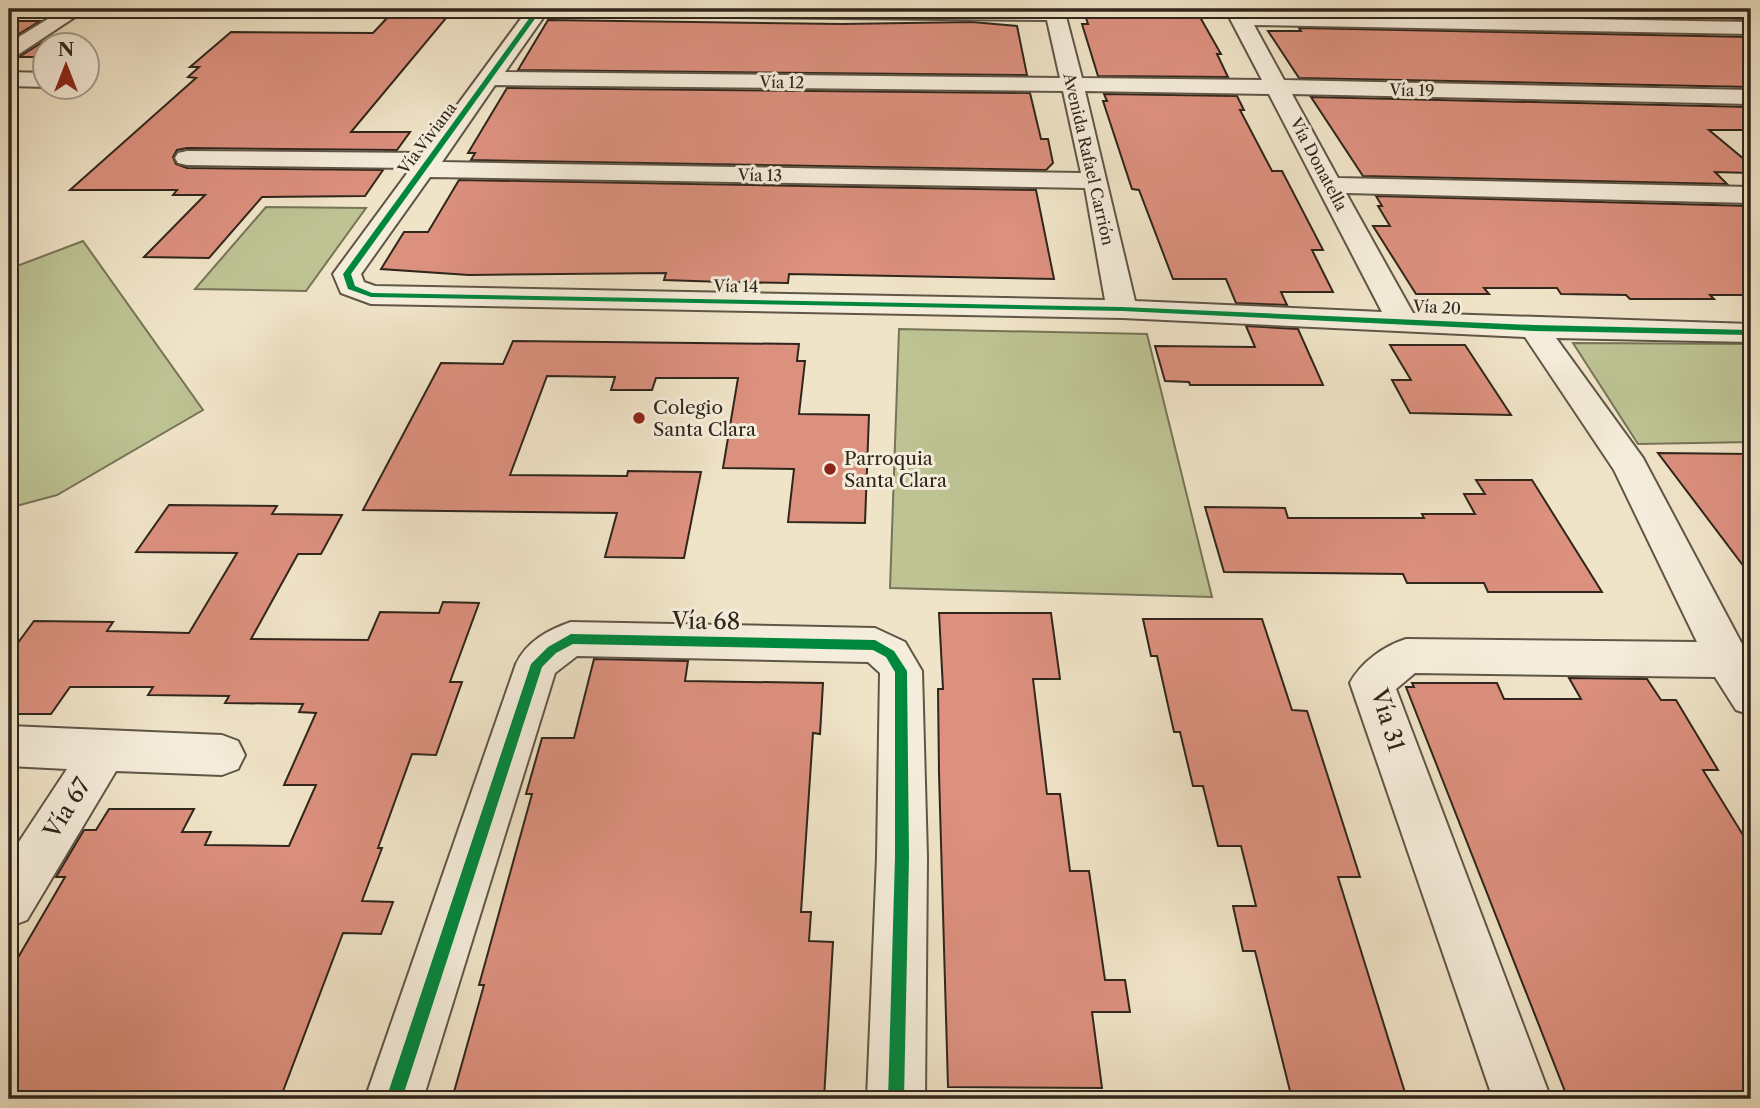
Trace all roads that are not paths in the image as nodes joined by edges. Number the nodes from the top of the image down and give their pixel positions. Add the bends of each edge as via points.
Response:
1 (77, 9) edge
2 (539, 9) edge
3 (883, 10) edge
4 (1055, 11) edge
5 (1238, 14) edge
6 (1751, 28) edge
7 (9, 52) edge
8 (491, 78) junction
9 (9, 79) edge
10 (32, 79) edge
11 (1073, 85) junction
12 (1278, 87) junction
13 (1751, 97) edge
14 (188, 157) dead end
15 (427, 165) junction
16 (1096, 181) junction
17 (1330, 185) junction
18 (1751, 195) edge
19 (351, 287) joint
20 (1122, 309) junction
21 (1402, 321) junction
22 (1534, 328) junction
23 (1751, 333) edge
24 (1739, 678) edge
25 (9, 746) edge
26 (104, 750) junction
27 (222, 755) dead end
28 (9, 902) edge
29 (394, 1099) edge
30 (896, 1099) edge
31 (1522, 1099) edge

1 - 7 street
2 - 3 street
2 - 8 street, Vía Viviana
3 - 4 street
4 - 11 street, Avenida Rafael Carrión
5 - 6 street
5 - 12 street, Vía Donatella
8 - 11 street, Vía 12
8 - 15 street, Vía Viviana
9 - 10 street
11 - 12 street, Vía 19
11 - 16 street, Avenida Rafael Carrión
12 - 13 street, Vía 19
12 - 17 street, Vía Donatella
14 - 15 street, Vía 13
15 - 16 street, Vía 13
15 - 19 street, Vía Viviana via 347,274
16 - 20 street, Avenida Rafael Carrión
17 - 18 street
17 - 21 street, Vía Donatella
19 - 20 street, Vía 14 via 371,295
20 - 21 street, Vía 20
21 - 22 street, Vía 20
22 - 23 street, Vía 20
22 - 24 street, Vía 31 via 1630,467
24 - 31 street, Vía 31 via 1406,656 1372,683
25 - 26 street, Vía 67
26 - 27 street, Vía 67
26 - 28 street, Vía 67
29 - 30 street, Vía 68 via 537,664 571,639 875,645 890,654 901,671

